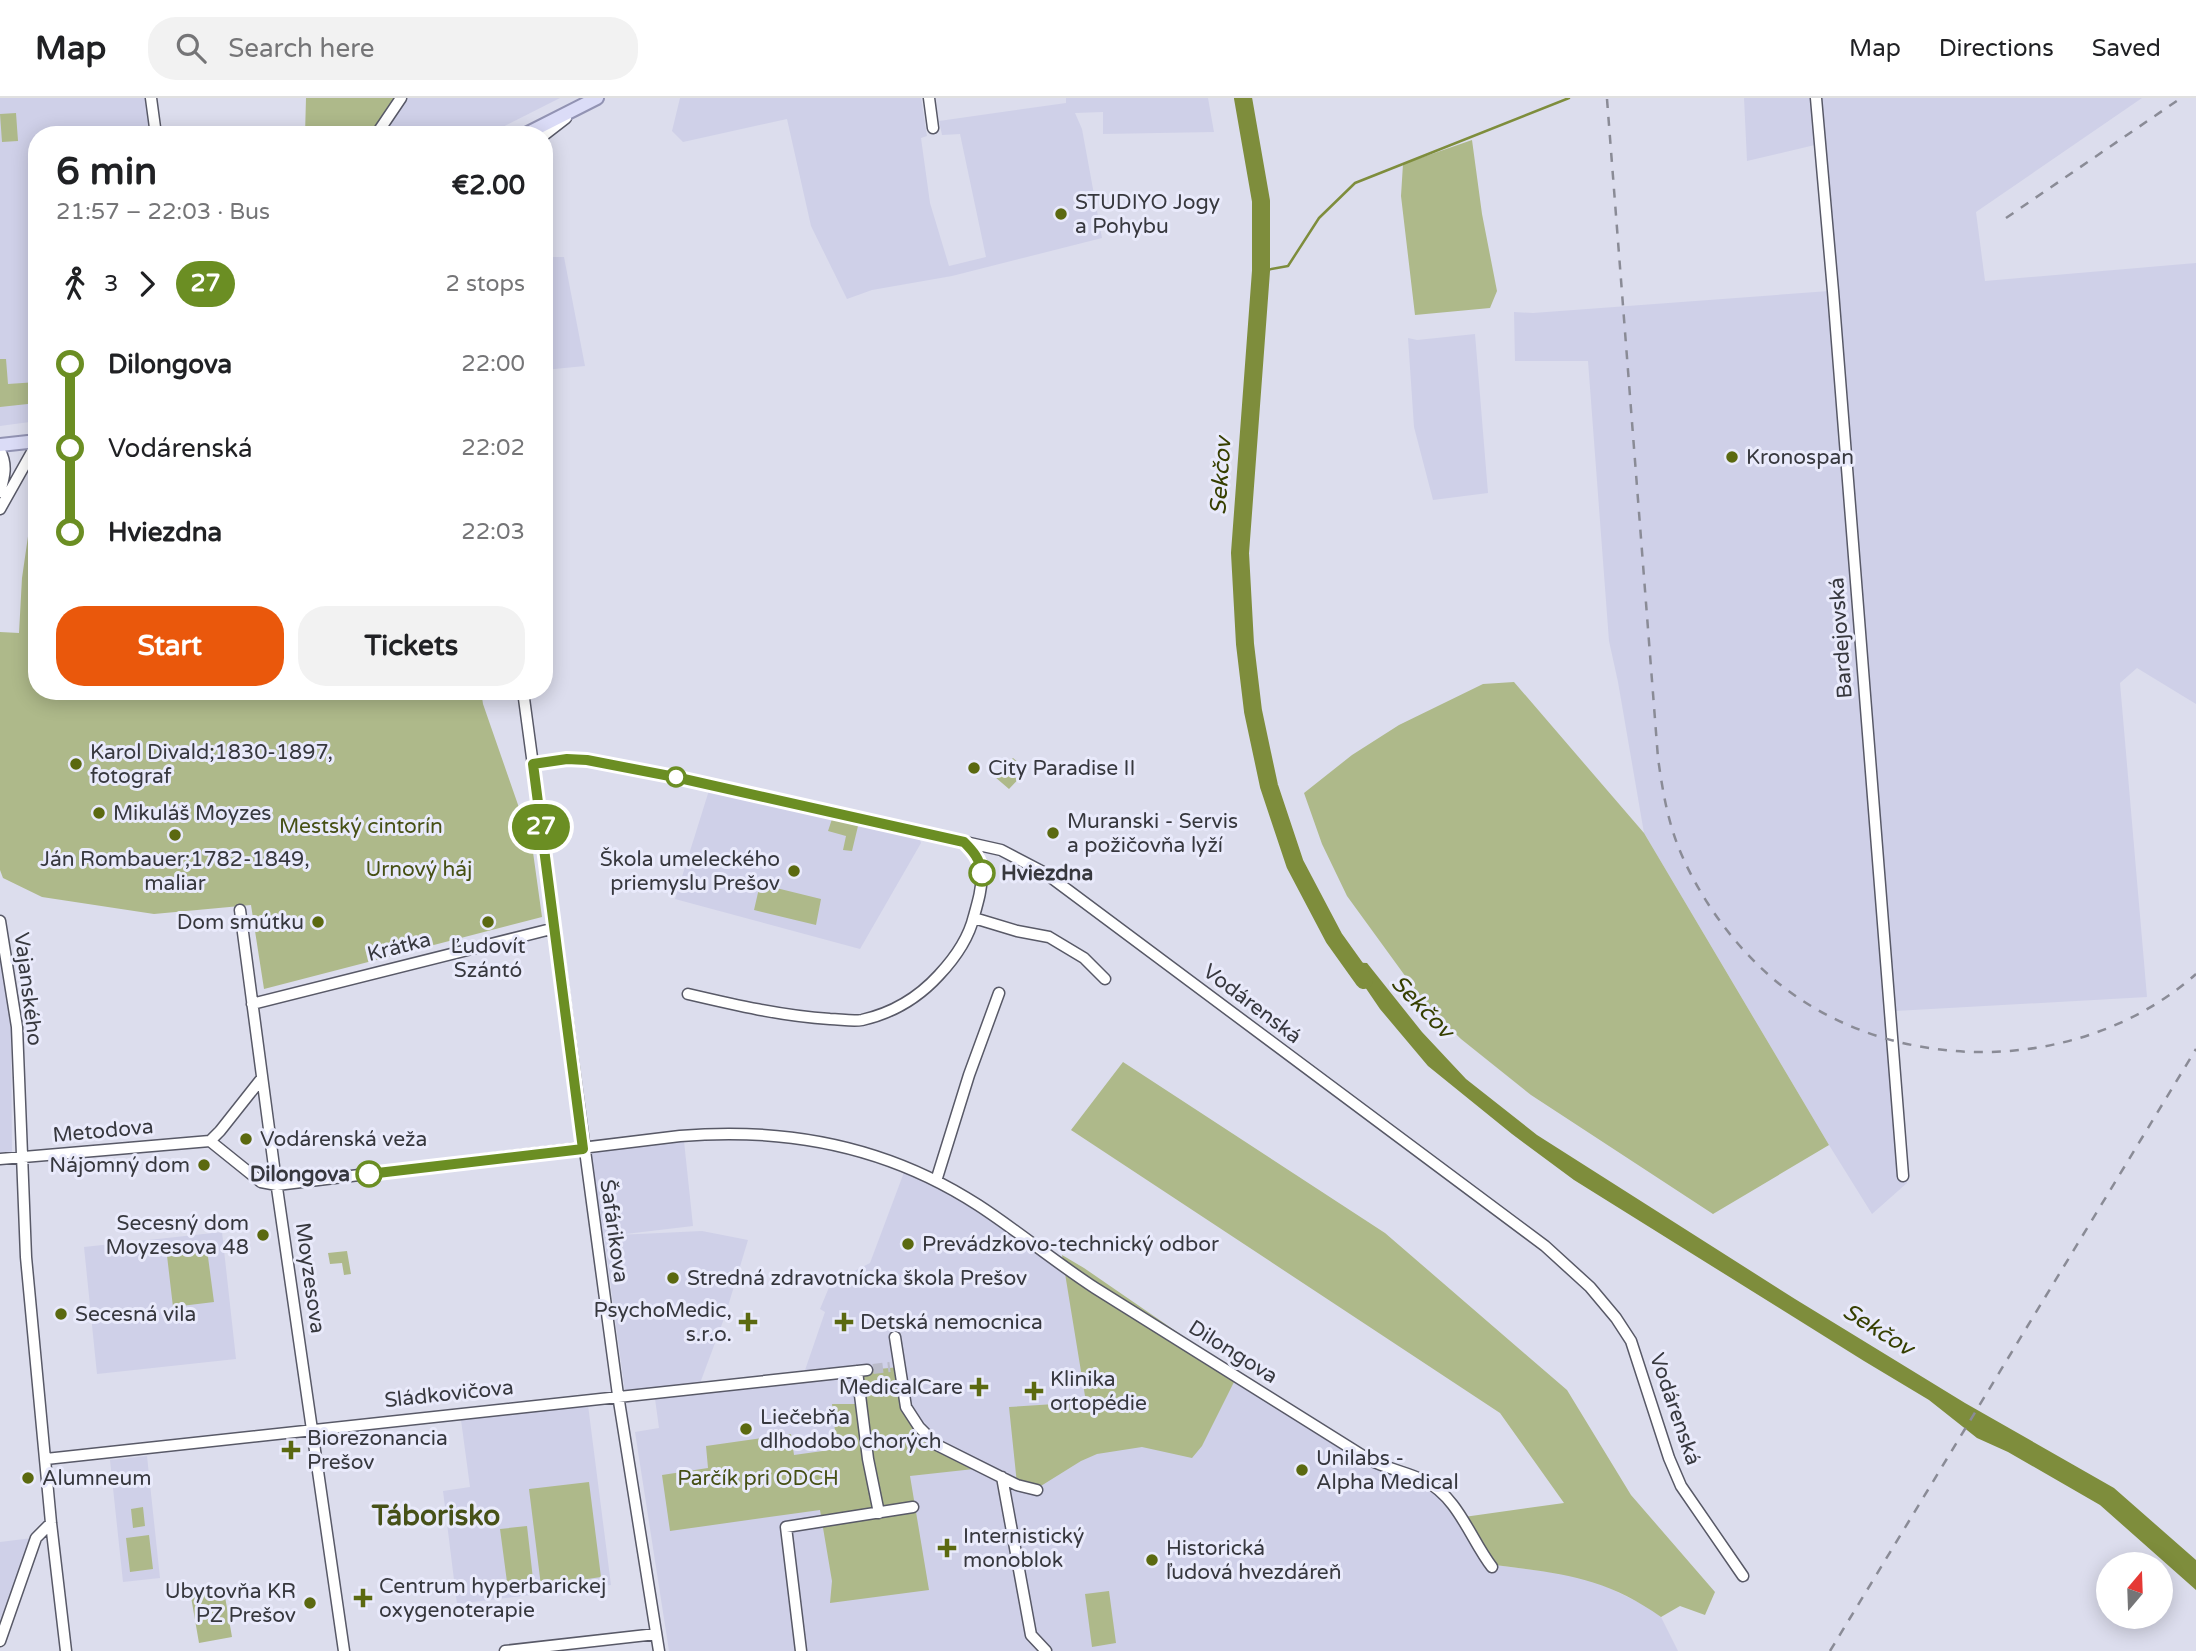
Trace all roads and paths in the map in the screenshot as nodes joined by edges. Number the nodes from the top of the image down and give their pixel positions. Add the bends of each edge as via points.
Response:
1 (151, 98) edge
2 (401, 98) edge
3 (597, 98) edge
4 (929, 98) edge
5 (1816, 98) edge
6 (580, 106) junction
7 (155, 126) edge
8 (382, 126) edge
9 (541, 126) edge
10 (553, 128) edge
11 (933, 128) dead end
12 (28, 443) edge
13 (0, 446) edge
14 (0, 451) edge
15 (28, 458) edge
16 (0, 492) edge
17 (0, 509) edge
18 (524, 700) edge
19 (533, 764) junction
20 (964, 842) junction
21 (240, 910) dead end
22 (974, 918) junction
23 (0, 921) edge
24 (555, 928) junction
25 (1105, 979) dead end
26 (999, 993) dead end
27 (688, 994) dead end
28 (252, 1004) junction
29 (262, 1079) junction
30 (210, 1141) junction
31 (583, 1149) junction
32 (22, 1157) junction
33 (0, 1159) edge
34 (1903, 1175) dead end
35 (936, 1181) junction
36 (276, 1185) junction
37 (895, 1337) dead end
38 (618, 1395) junction
39 (312, 1429) junction
40 (46, 1459) junction
41 (1002, 1478) junction
42 (1037, 1490) dead end
43 (913, 1507) dead end
44 (879, 1513) junction
45 (51, 1523) junction
46 (1492, 1567) dead end
47 (1743, 1576) dead end
48 (656, 1634) junction
49 (0, 1641) edge
50 (66, 1651) edge
51 (344, 1651) edge
52 (505, 1651) edge
53 (659, 1651) edge
54 (801, 1651) edge
55 (1046, 1651) edge

1 - 7 street
2 - 8 street
3 - 6 main road
4 - 11 street
5 - 34 street, Bardejovská
6 - 9 main road
6 - 10 street
12 - 13 main road
14 - 16 street via 5,472
15 - 17 street
18 - 19 street, Šafárikova
19 - 20 street, Vodárenská via 587,760
19 - 24 street, Šafárikova
20 - 22 street via 974,852 982,873
20 - 47 street, Vodárenská via 1001,850 1045,873 1545,1246 1590,1287 1631,1341 1681,1486
21 - 28 street, Moyzesova
22 - 25 street via 1049,937 1084,958
22 - 27 street via 948,966 932,983 882,1015 859,1021 818,1018
23 - 32 street, Vajanského via 17,1027
24 - 28 street, Krátka
24 - 31 street, Šafárikova
26 - 35 street
28 - 29 street, Moyzesova
29 - 30 street
29 - 36 street, Moyzesova
30 - 32 street, Metodova
30 - 36 street via 261,1182
31 - 35 street, Dilongova via 703,1134 772,1134 844,1147
31 - 36 street, Dilongova
31 - 38 street, Šafárikova
32 - 33 street, Metodova
32 - 40 street, Vajanského via 26,1257
35 - 46 street, Dilongova via 978,1205 1089,1284 1368,1460 1439,1490
36 - 39 street, Moyzesova
37 - 41 street via 895,1366 906,1407 919,1427 937,1445
38 - 39 street, Sládkovičova
38 - 44 street, Sládkovičova via 862,1370 868,1459
38 - 48 street, Šafárikova
39 - 40 street, Sládkovičova
39 - 51 street, Moyzesova
40 - 45 street, Vajanského
41 - 42 street
41 - 55 street via 1031,1636
43 - 44 street
44 - 54 street via 786,1527
45 - 49 street via 36,1538
45 - 50 street, Vajanského
48 - 52 street
48 - 53 street, Šafárikova

